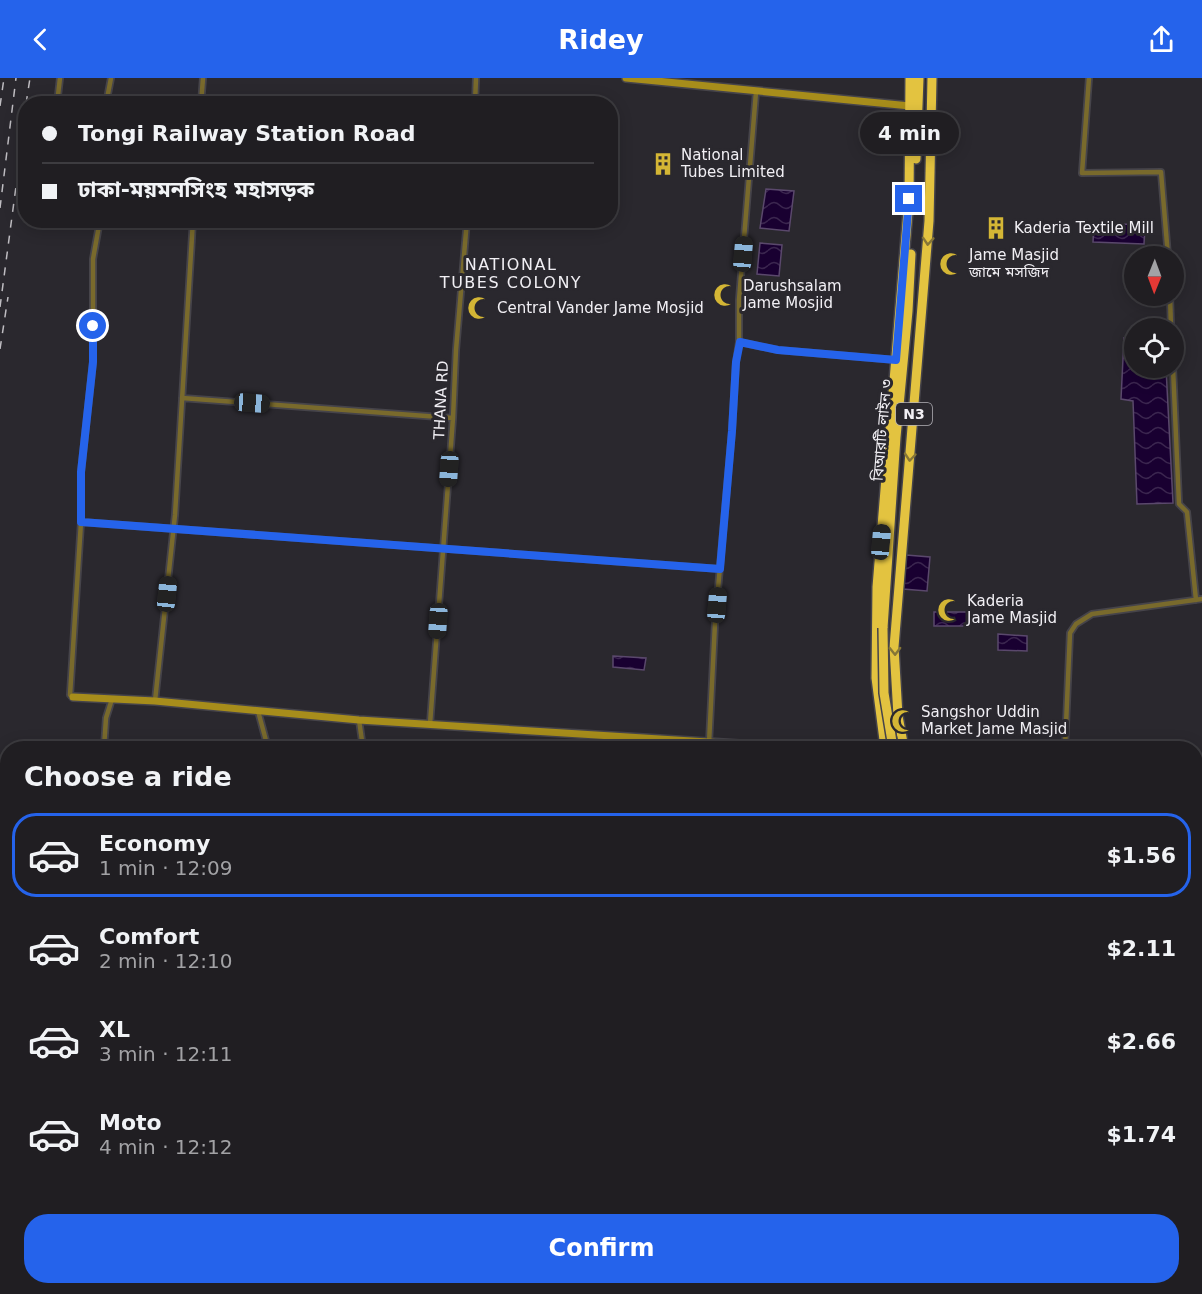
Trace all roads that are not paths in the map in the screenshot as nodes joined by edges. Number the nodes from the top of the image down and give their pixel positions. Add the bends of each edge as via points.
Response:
1 (60, 78) edge
2 (111, 78) edge
3 (203, 78) edge
4 (476, 78) edge
5 (626, 78) edge
6 (910, 78) edge
7 (919, 78) edge
8 (932, 78) edge
9 (1089, 78) edge
10 (756, 92) junction
11 (58, 96) edge
12 (108, 96) edge
13 (202, 96) edge
14 (475, 96) edge
15 (910, 106) junction
16 (99, 228) edge
17 (193, 228) edge
18 (466, 228) edge
19 (1166, 246) edge
20 (740, 342) junction
21 (896, 360) junction
22 (1173, 378) edge
23 (182, 398) junction
24 (453, 418) junction
25 (81, 522) junction
26 (173, 529) junction
27 (443, 549) junction
28 (720, 569) junction
29 (1202, 599) edge
30 (1196, 600) junction
31 (73, 697) joint
32 (112, 699) junction
33 (155, 701) junction
34 (258, 711) junction
35 (359, 720) junction
36 (430, 724) junction
37 (104, 741) edge
38 (266, 741) edge
39 (362, 741) edge
40 (680, 741) edge
41 (709, 741) edge
42 (884, 741) edge
43 (892, 741) edge
44 (903, 741) edge
45 (1065, 741) edge

1 - 11 street
2 - 12 street
3 - 13 street
4 - 14 street
5 - 10 street
6 - 15 highway, N3
7 - 43 highway, বিআরটি লাইন ৩, bridge via 908,311 883,628 884,693
8 -> 44 highway, N3 via 929,221 894,647
9 - 19 street via 1082,173 1161,172
10 - 15 street
10 - 20 street via 739,300
15 - 21 highway, N3 via 909,199
16 - 25 street via 93,259 93,362 81,472
17 - 23 street
18 - 24 street, THANA RD
20 - 21 street via 778,350
20 - 28 street
21 - 42 highway, N3 via 877,587 876,678
22 - 30 street via 1179,504 1187,512
23 - 24 street
23 - 26 street
24 - 27 street, THANA RD
25 - 26 street
25 - 31 street via 70,695
26 - 27 street
26 - 33 street
27 - 28 street
27 - 36 street, THANA RD
28 - 41 street
29 - 30 street
30 - 45 street via 1092,614 1076,624 1070,633
31 - 32 street
32 - 33 street
32 - 37 street
33 - 34 street
34 - 35 street
34 - 38 street
35 - 36 street
35 - 39 street
36 - 40 street

